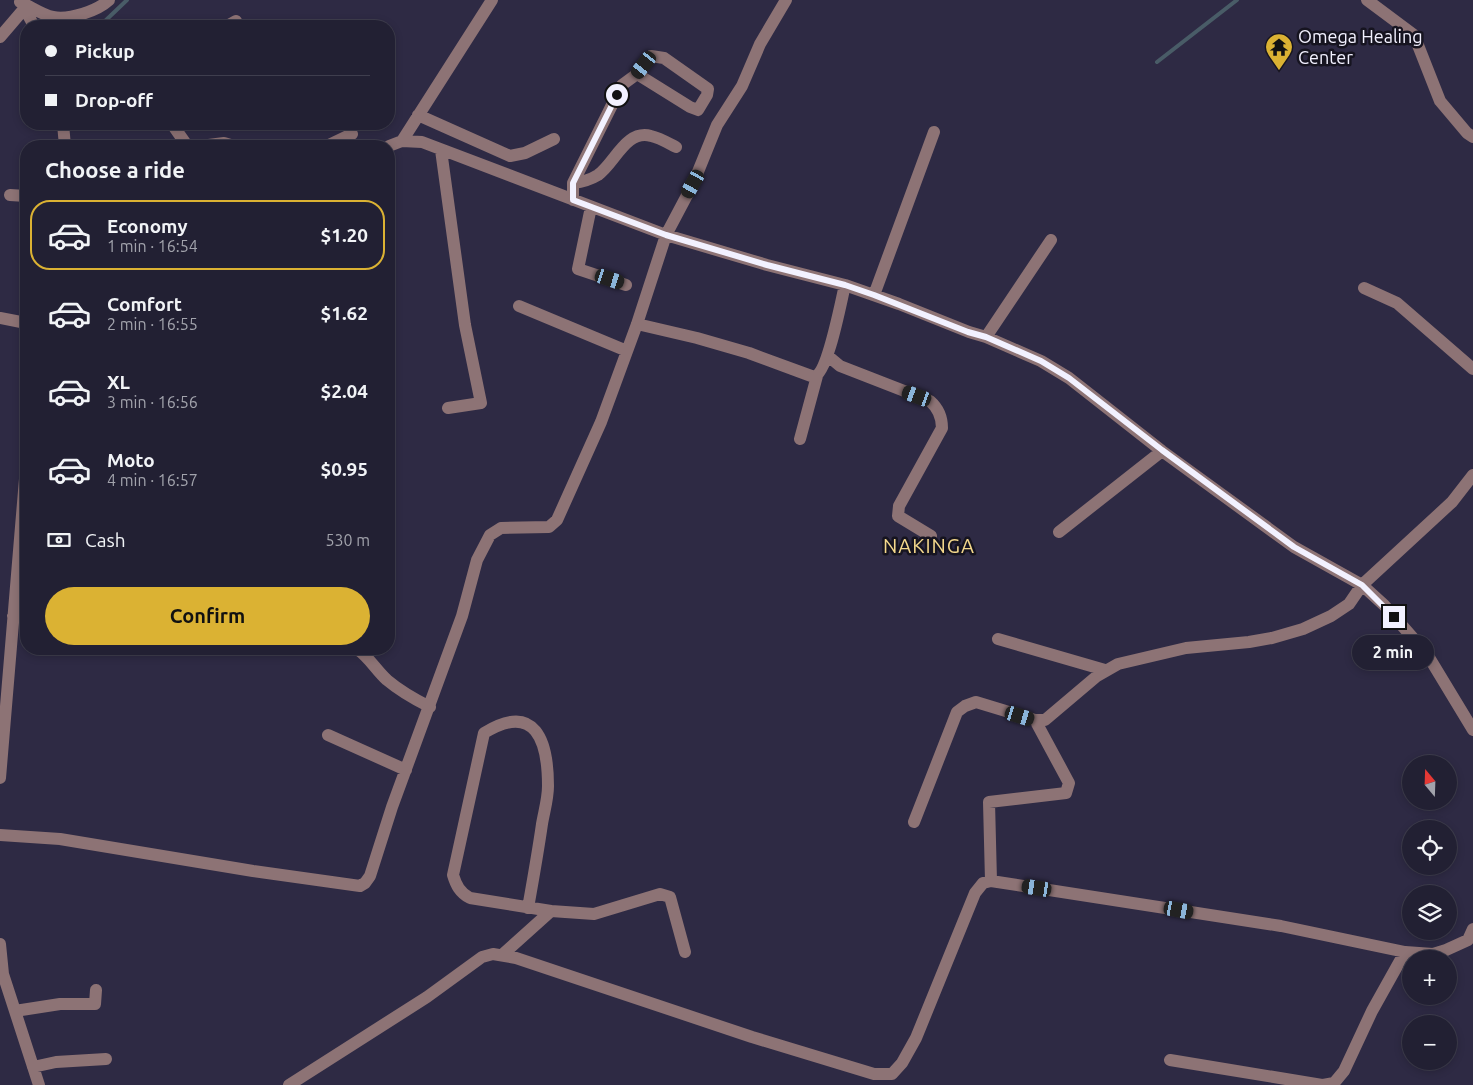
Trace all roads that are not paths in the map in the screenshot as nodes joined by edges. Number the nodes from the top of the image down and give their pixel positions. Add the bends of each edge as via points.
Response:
1 (109, 0) edge
2 (492, 0) edge
3 (786, 0) edge
4 (1367, 0) edge
5 (21, 4) edge
6 (30, 20) edge
7 (0, 37) edge
8 (637, 74) junction
9 (418, 115) junction
10 (934, 132) dead end
11 (352, 134) dead end
12 (1473, 137) edge
13 (554, 139) dead end
14 (340, 140) edge
15 (402, 141) junction
16 (395, 144) edge
17 (676, 147) dead end
18 (441, 150) junction
19 (573, 183) junction
20 (10, 195) dead end
21 (20, 196) edge
22 (573, 200) junction
23 (591, 207) junction
24 (666, 235) junction
25 (1051, 240) dead end
26 (626, 284) dead end
27 (845, 285) junction
28 (1364, 288) dead end
29 (874, 295) junction
30 (520, 306) dead end
31 (0, 318) edge
32 (20, 322) edge
33 (638, 324) junction
34 (986, 337) junction
35 (628, 351) junction
36 (828, 356) junction
37 (1473, 369) edge
38 (817, 376) junction
39 (448, 408) dead end
40 (800, 439) dead end
41 (1162, 450) junction
42 (1473, 475) edge
43 (1059, 532) dead end
44 (20, 536) edge
45 (931, 536) dead end
46 (1362, 585) junction
47 (13, 616) junction
48 (20, 617) edge
49 (998, 639) dead end
50 (365, 655) edge
51 (1105, 670) junction
52 (430, 707) junction
53 (1035, 720) junction
54 (1473, 730) edge
55 (328, 735) dead end
56 (1, 745) edge
57 (406, 770) junction
58 (0, 778) edge
59 (914, 822) dead end
60 (0, 835) edge
61 (991, 881) junction
62 (528, 908) junction
63 (551, 911) junction
64 (1473, 929) edge
65 (0, 944) edge
66 (1446, 950) edge
67 (1402, 951) edge
68 (685, 952) dead end
69 (502, 955) junction
70 (1402, 957) edge
71 (2, 974) edge
72 (96, 990) dead end
73 (15, 1012) junction
74 (106, 1059) dead end
75 (1170, 1060) dead end
76 (33, 1067) junction
77 (39, 1085) edge
78 (289, 1085) edge
79 (1322, 1085) edge

1 - 5 street via 79,16 54,17
2 - 9 street
3 - 24 street via 760,44 742,86 717,125 693,184
4 - 12 street via 1414,35 1440,101
5 - 6 street
5 - 7 street
8 - 8 street via 698,110 708,95 708,89 664,58 651,56
8 - 19 street via 622,85
9 - 13 street via 510,156 525,153
9 - 15 street
10 - 29 street
11 - 14 street
15 - 16 street
15 - 18 street via 422,142
17 - 19 street via 650,135 637,136 600,174
18 - 22 street
18 - 39 street via 465,325 481,403
19 - 22 street
20 - 21 street
22 - 23 street
23 - 24 street
23 - 26 street via 578,269
24 - 27 street
24 - 33 street
25 - 34 street
27 - 29 street
27 - 36 street
28 - 37 street via 1397,303
29 - 34 street
30 - 35 street
31 - 32 street
33 - 35 street
33 - 38 street via 706,340
34 - 41 street via 1041,361 1069,378
35 - 52 street via 601,422 557,520 549,527 502,528 490,535 477,560 462,616
36 - 38 street
36 - 45 street via 840,366 930,400 936,406 942,428 899,506 898,516
38 - 40 street
41 - 43 street
41 - 46 street via 1294,547
42 - 46 street via 1452,502
44 - 47 street
46 - 51 street via 1349,604 1303,629 1249,642 1186,648
46 - 54 street via 1427,654
47 - 48 street
47 - 56 street
49 - 51 street
50 - 52 street via 385,678
51 - 53 street via 1050,717
52 - 57 street
53 - 59 street via 976,702 957,712
53 - 61 street via 1068,783 1066,793 990,802
55 - 57 street
56 - 58 street
57 - 60 street via 370,876 360,886 60,839
61 - 67 street via 1282,926
61 - 69 street via 983,883 975,893 916,1038 892,1074 874,1074 752,1037
62 - 62 street via 470,898 456,885 453,875 484,732 496,725 516,721 530,725 540,736 547,761 548,788
62 - 63 street
63 - 68 street via 594,914 660,894 670,897
63 - 69 street
64 - 66 street via 1468,940
65 - 71 street
69 - 78 street via 482,957 413,1006
70 - 79 street via 1344,1071 1334,1083
71 - 73 street
72 - 73 street via 95,1004 60,1004
73 - 76 street
74 - 76 street
75 - 79 street
76 - 77 street

